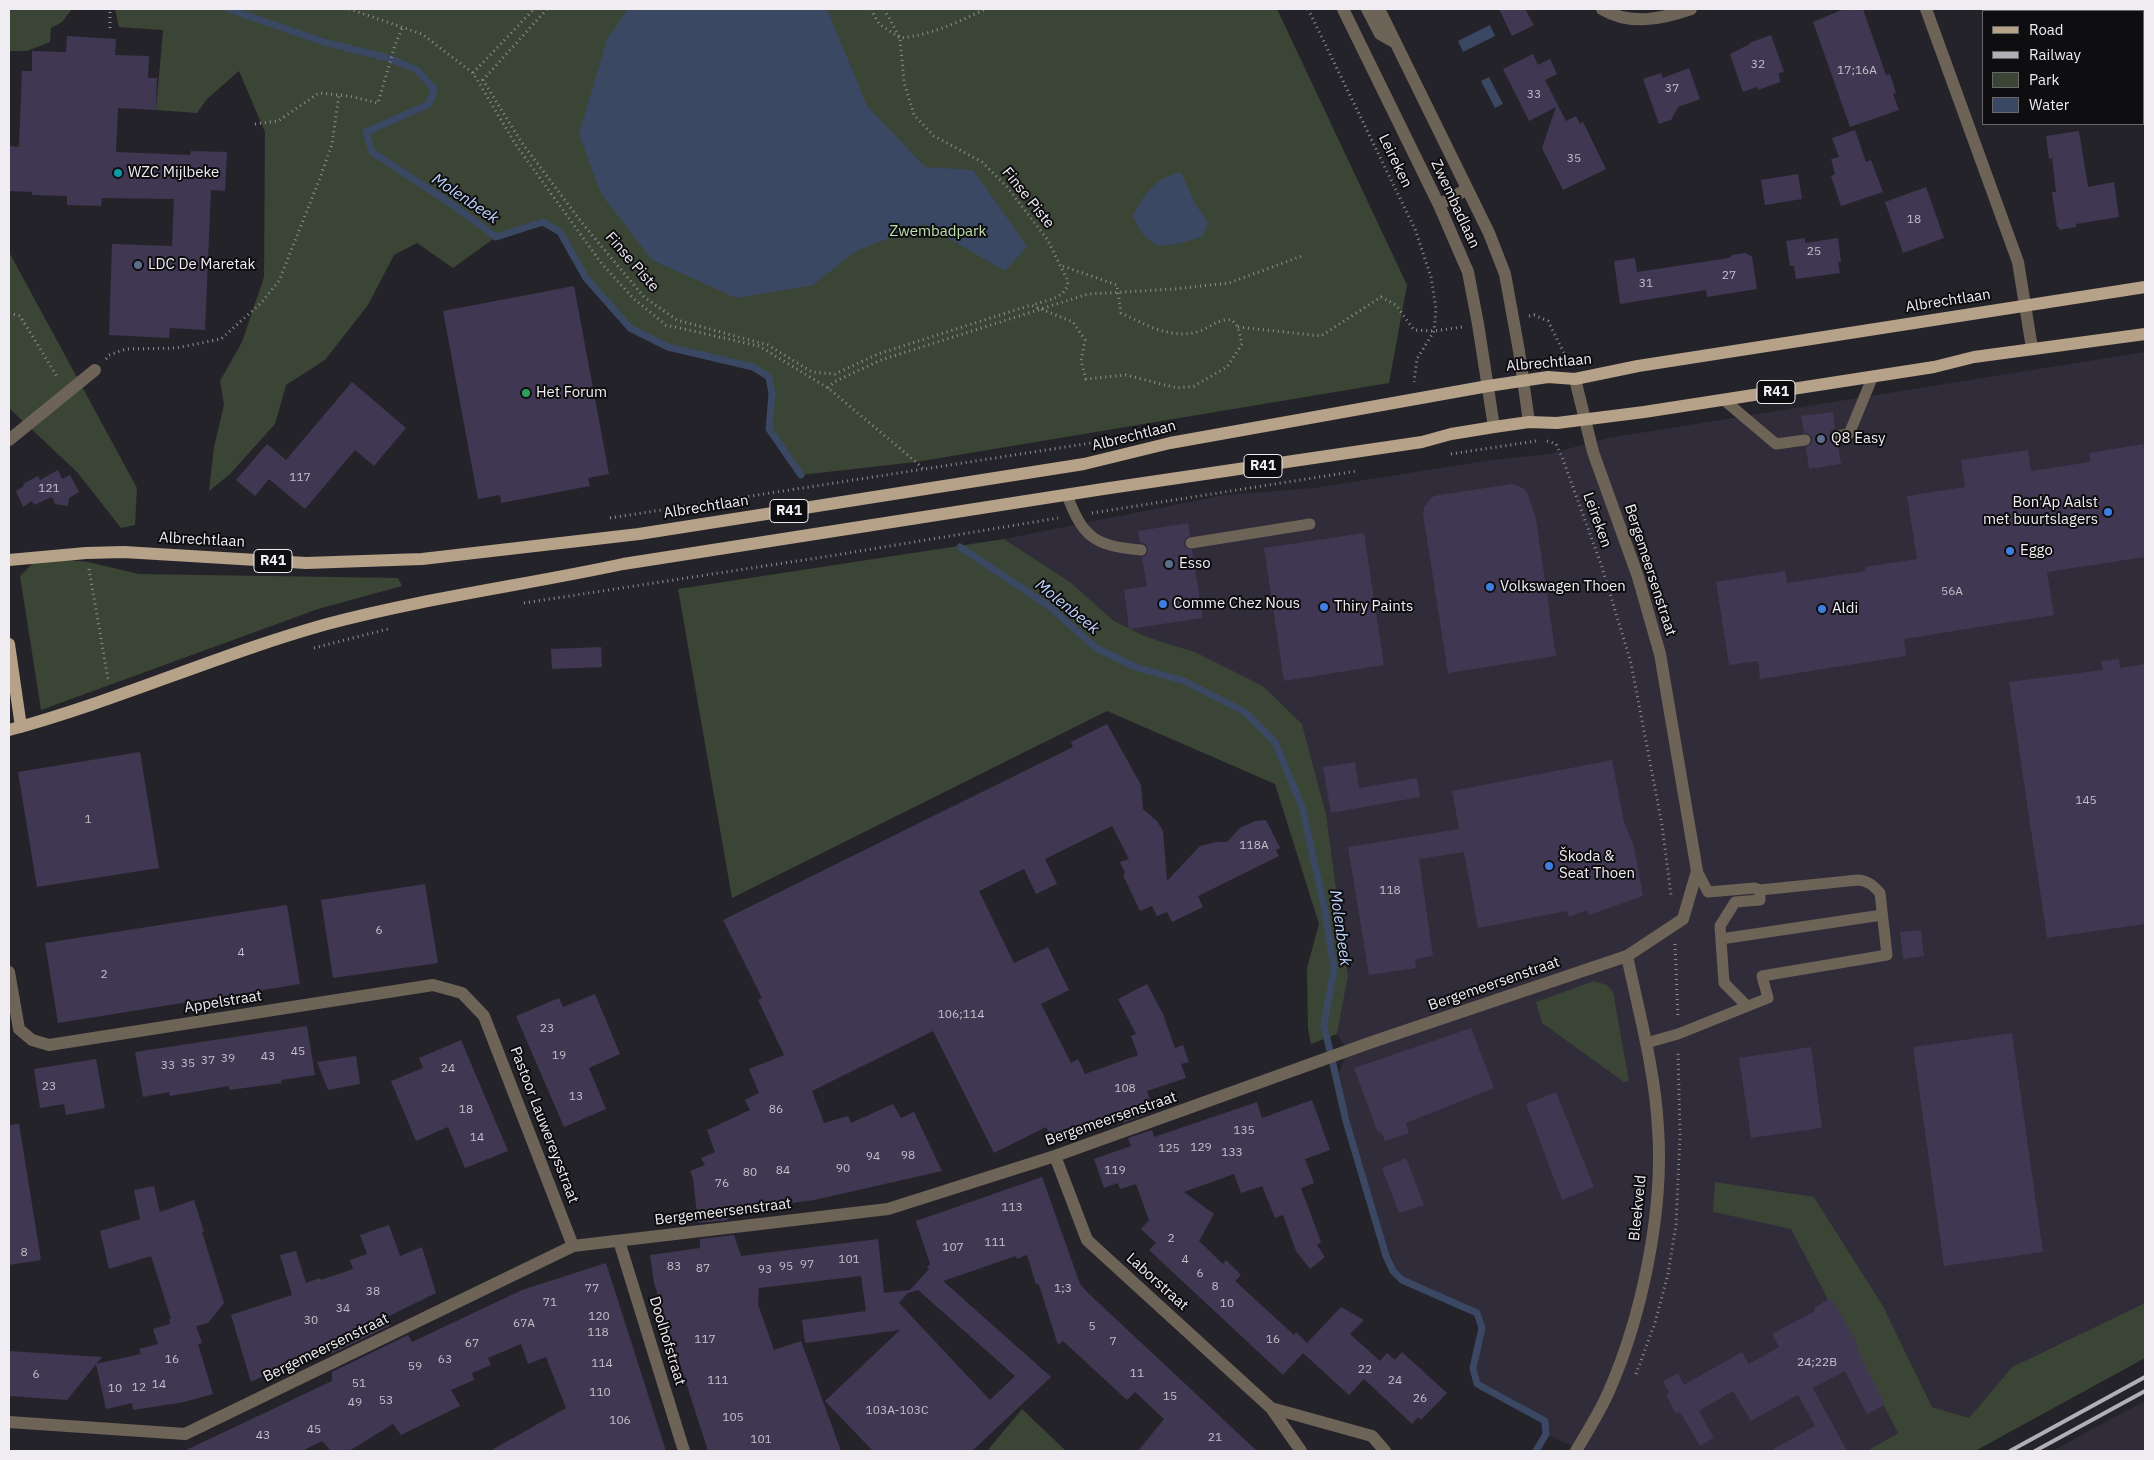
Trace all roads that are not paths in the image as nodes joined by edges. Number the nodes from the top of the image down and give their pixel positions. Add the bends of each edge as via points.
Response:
1 (1343, 9) edge
2 (1367, 9) edge
3 (1379, 9) edge
4 (1602, 9) edge
5 (1691, 9) edge
6 (1926, 9) edge
7 (1396, 43) junction
8 (1467, 189) junction
9 (1439, 205) junction
10 (2145, 287) edge
11 (2026, 306) junction
12 (2145, 334) edge
13 (2032, 348) junction
14 (95, 370) road end
15 (1873, 376) junction
16 (1575, 379) junction
17 (1523, 381) junction
18 (1488, 386) junction
19 (1724, 400) junction
20 (1585, 419) junction
21 (1529, 422) junction
22 (1494, 427) junction
23 (1836, 436) dead end
24 (9, 440) edge
25 (1805, 440) dead end
26 (1067, 494) junction
27 (1310, 524) dead end
28 (1191, 543) dead end
29 (1141, 550) dead end
30 (9, 560) edge
31 (9, 644) edge
32 (15, 729) edge
33 (1697, 871) junction
34 (1760, 890) junction
35 (1882, 915) junction
36 (1721, 939) junction
37 (1627, 956) junction
38 (9, 972) edge
39 (1747, 1006) junction
40 (484, 1016) joint
41 (1646, 1043) junction
42 (1055, 1156) junction
43 (619, 1241) junction
44 (573, 1246) junction
45 (1271, 1408) junction
46 (9, 1422) edge
47 (684, 1451) edge
48 (1301, 1451) edge
49 (1385, 1451) edge
50 (1576, 1451) edge

1 - 9 street, Zwembadlaan
2 - 7 street via 1380,34
3 - 7 street, Zwembadlaan
4 - 5 street via 1625,19 1666,17
6 - 11 street via 2018,262
7 - 8 street, Zwembadlaan
8 - 9 street
8 - 17 street, Zwembadlaan via 1505,274
9 - 18 street, Zwembadlaan via 1468,272
10 - 11 main road, Albrechtlaan / R41
11 - 13 street
11 - 16 main road, Albrechtlaan / R41 via 1638,366
12 - 13 main road, R41
13 - 15 main road, R41
14 - 24 street
15 - 19 main road, R41
15 - 23 lane via 1849,434
16 - 17 main road, Albrechtlaan / R41 via 1548,377
16 - 20 street, Bergemeersenstraat
17 - 18 main road, Albrechtlaan / R41
17 - 21 street, Zwembadlaan
18 - 22 street, Zwembadlaan
18 - 30 main road, Albrechtlaan / R41 via 1170,443 1084,464 639,534 422,559 306,563 86,552
19 - 20 main road, R41
19 - 25 lane via 1776,444
20 - 21 main road, R41
20 - 33 street, Bergemeersenstraat via 1660,654
21 - 22 main road, R41
22 - 26 main road, R41 via 1422,442
26 - 29 lane via 1075,516 1086,532 1100,542
26 - 32 main road, R41 via 623,564 398,606 251,647
27 - 28 lane
31 - 32 main road
33 - 34 lane via 1708,892
33 - 37 street, Bergemeersenstraat via 1683,919
34 - 35 lane via 1865,881 1880,893
34 - 36 lane via 1760,900 1735,902 1720,926
35 - 36 lane
35 - 39 lane via 1887,955 1762,976 1768,998
36 - 39 lane via 1724,983
37 - 41 street, Bleekveld
37 - 42 street, Bergemeersenstraat
38 - 40 street, Appelstraat via 19,1029 32,1040 49,1046 433,985 462,994
39 - 41 lane via 1678,1034
40 - 44 street, Pastoor Lauwereysstraat
41 - 50 street, Bleekveld via 1658,1128 1658,1185 1652,1237 1633,1326 1621,1360 1609,1393
42 - 43 street, Bergemeersenstraat via 888,1209
42 - 45 street, Laborstraat via 1087,1240
43 - 44 street, Bergemeersenstraat
43 - 47 street, Doolhofstraat
44 - 46 street, Bergemeersenstraat via 185,1434
45 - 48 street, Laborstraat
45 - 49 street, Laborstraat via 1372,1436

